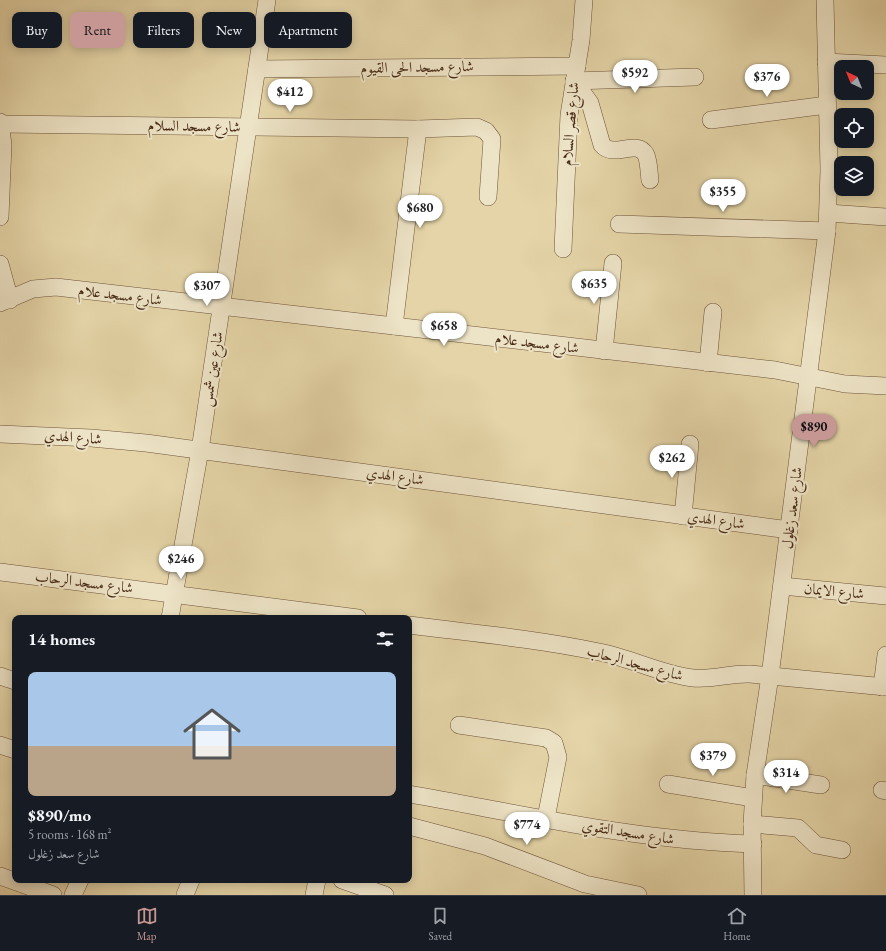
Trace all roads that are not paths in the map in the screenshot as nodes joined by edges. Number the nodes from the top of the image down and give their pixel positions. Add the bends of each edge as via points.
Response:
1 (267, 0) edge
2 (584, 0) edge
3 (825, 0) edge
4 (826, 62) junction
5 (886, 65) edge
6 (257, 69) junction
7 (575, 73) junction
8 (695, 78) dead end
9 (827, 105) junction
10 (711, 120) dead end
11 (0, 123) edge
12 (248, 127) junction
13 (418, 129) junction
14 (650, 180) dead end
15 (488, 197) dead end
16 (828, 213) junction
17 (886, 216) edge
18 (0, 217) edge
19 (619, 224) dead end
20 (827, 231) junction
21 (563, 249) dead end
22 (613, 263) dead end
23 (0, 264) edge
24 (5, 302) edge
25 (222, 306) junction
26 (713, 312) dead end
27 (394, 326) junction
28 (604, 351) junction
29 (708, 363) junction
30 (809, 377) junction
31 (886, 386) edge
32 (0, 434) edge
33 (690, 444) dead end
34 (200, 450) junction
35 (683, 516) junction
36 (789, 530) junction
37 (0, 572) edge
38 (782, 586) junction
39 (175, 594) junction
40 (886, 596) edge
41 (171, 615) edge
42 (335, 615) edge
43 (412, 625) edge
44 (886, 655) edge
45 (0, 676) edge
46 (770, 676) junction
47 (12, 680) edge
48 (884, 687) edge
49 (459, 725) dead end
50 (0, 745) edge
51 (12, 749) edge
52 (755, 775) junction
53 (668, 784) dead end
54 (821, 785) dead end
55 (412, 795) edge
56 (753, 798) junction
57 (546, 818) junction
58 (752, 824) junction
59 (412, 827) edge
60 (753, 844) junction
61 (842, 850) dead end
62 (0, 876) edge
63 (12, 880) edge
64 (20, 883) edge
65 (79, 883) edge
66 (190, 883) edge
67 (316, 883) edge
68 (351, 883) edge
69 (53, 895) edge
70 (73, 895) edge
71 (185, 895) edge
72 (314, 895) edge
73 (385, 895) edge
74 (638, 895) edge
75 (753, 895) edge

1 - 6 street, شارع عين شمس
2 - 7 street, شارع قصر السلام
3 - 4 street, شارع سعد زغلول
4 - 5 street
4 - 9 street, شارع سعد زغلول
6 - 7 street, شارع مسجد الحى القيوم
6 - 12 street, شارع عين شمس
7 - 8 street, شارع مسجد الحى القيوم
7 - 14 street via 590,103 602,145 613,151 636,148 643,151 647,157
7 - 21 street, شارع قصر السلام via 567,140
9 - 10 street
9 - 16 street, شارع سعد زغلول
11 - 12 street, شارع مسجد السلام
11 - 18 street via 3,144
12 - 13 street, شارع مسجد السلام
12 - 25 street, شارع عين شمس
13 - 15 street, شارع مسجد السلام via 477,127 486,131 492,144
13 - 27 street
16 - 17 street
16 - 20 street, شارع سعد زغلول
19 - 20 street
20 - 30 street, شارع سعد زغلول
22 - 28 street
23 - 24 street
24 - 25 street, شارع مسجد علام via 33,289 56,287
25 - 27 street, شارع مسجد علام
25 - 34 street, شارع عين شمس
26 - 29 street
27 - 28 street, شارع مسجد علام
28 - 29 street, شارع مسجد علام
29 - 30 street, شارع مسجد علام via 775,370
30 - 31 street, شارع مسجد علام via 845,384
30 - 36 street, شارع سعد زغلول
32 - 34 street, شارع الهدي via 91,438
33 - 35 street
34 - 35 street, شارع الهدي
34 - 39 street, شارع عين شمس
35 - 36 street, شارع الهدي
36 - 38 street, شارع سعد زغلول
37 - 39 street, شارع مسجد الرحاب
38 - 40 street, شارع الايمان
38 - 46 street, شارع سعد زغلول
39 - 41 street, شارع عين شمس
39 - 42 street, شارع مسجد الرحاب
43 - 46 street, شارع مسجد الرحاب via 601,652 694,678 713,678 738,673
44 - 48 street
45 - 47 street
46 - 48 street, شارع مسجد الرحاب
46 - 52 street, شارع سعد زغلول
49 - 57 street via 546,738 554,743 558,757
50 - 51 street
52 - 54 street
52 - 56 street, شارع سعد زغلول
53 - 56 street
55 - 57 street, شارع مسجد التقوي
56 - 58 street, شارع سعد زغلول
57 - 60 street, شارع مسجد التقوي via 673,839
58 - 60 street, شارع سعد زغلول
58 - 61 street via 798,828 816,845
59 - 74 street via 485,846 585,884
60 - 75 street, شارع سعد زغلول
62 - 63 street
64 - 69 street
65 - 70 street
66 - 71 street
67 - 72 street
68 - 73 street

